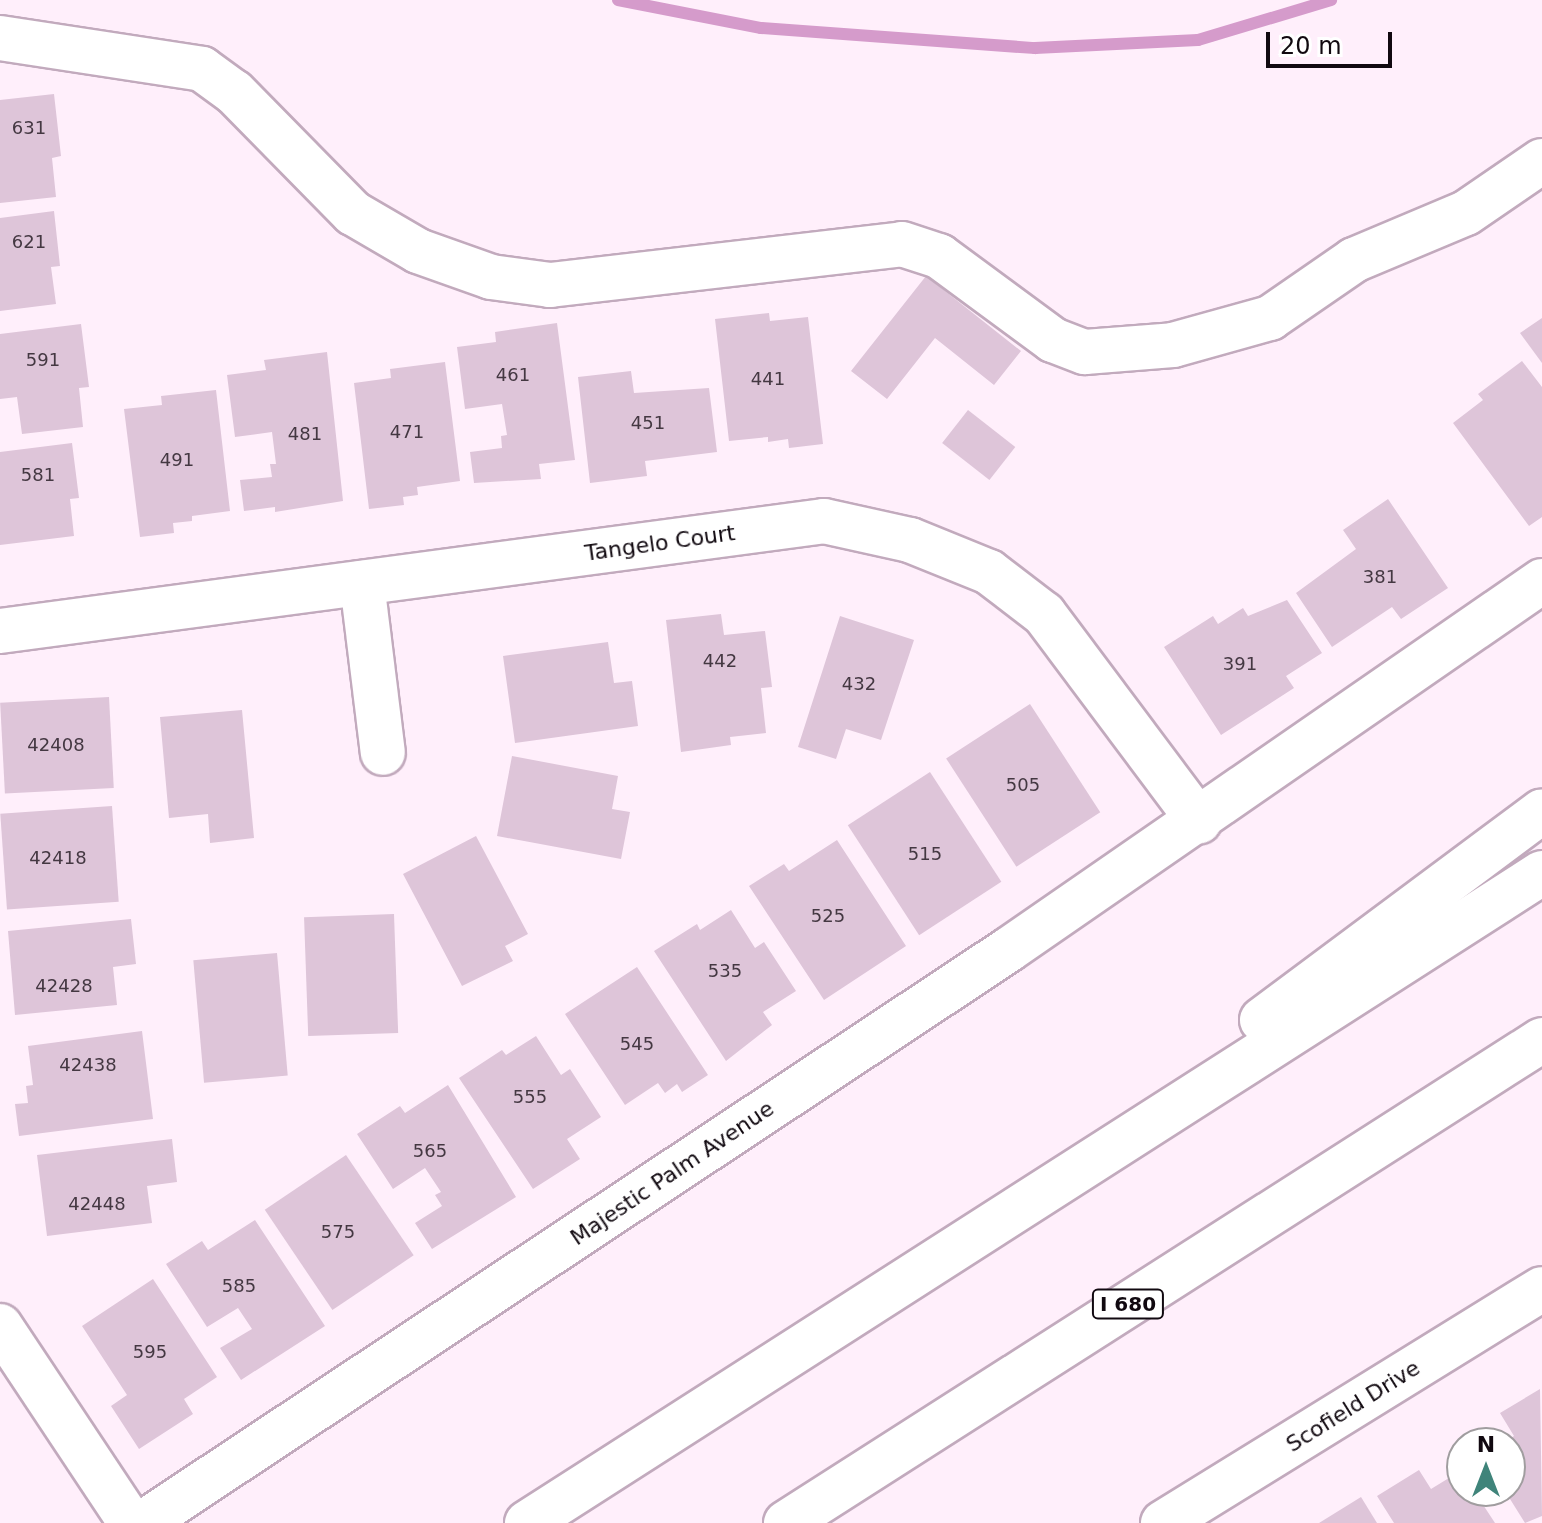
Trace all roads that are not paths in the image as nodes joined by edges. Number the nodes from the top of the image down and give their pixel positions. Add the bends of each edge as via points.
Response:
1 (0, 38) edge
2 (1542, 161) edge
3 (1542, 581) edge
4 (362, 583) junction
5 (0, 631) edge
6 (383, 753) dead end
7 (1542, 811) edge
8 (1199, 821) junction
9 (1542, 873) edge
10 (1542, 1040) edge
11 (1542, 1047) edge
12 (1471, 1085) junction
13 (975, 1235) junction
14 (1542, 1289) edge
15 (0, 1326) edge
16 (131, 1523) edge
17 (143, 1523) edge
18 (527, 1523) edge
19 (786, 1523) edge
20 (1163, 1523) edge

1 - 2 main road via 202,69 234,92 353,213 418,251 491,277 550,285 902,244 939,256 1053,340 1085,352 1173,345 1270,318 1354,260 1466,213
3 - 8 main road, Majestic Palm Avenue
4 - 5 main road, Tangelo Court
4 - 6 main road
4 - 8 main road, Tangelo Court via 824,521 910,540 989,572 1044,614
7 - 13 main road
8 - 17 main road, Majestic Palm Avenue
9 - 13 main road
10 - 12 main road, I 680
11 - 12 main road
12 - 19 main road, I 680
13 - 18 main road
14 - 20 main road, Scofield Drive
15 - 16 main road

